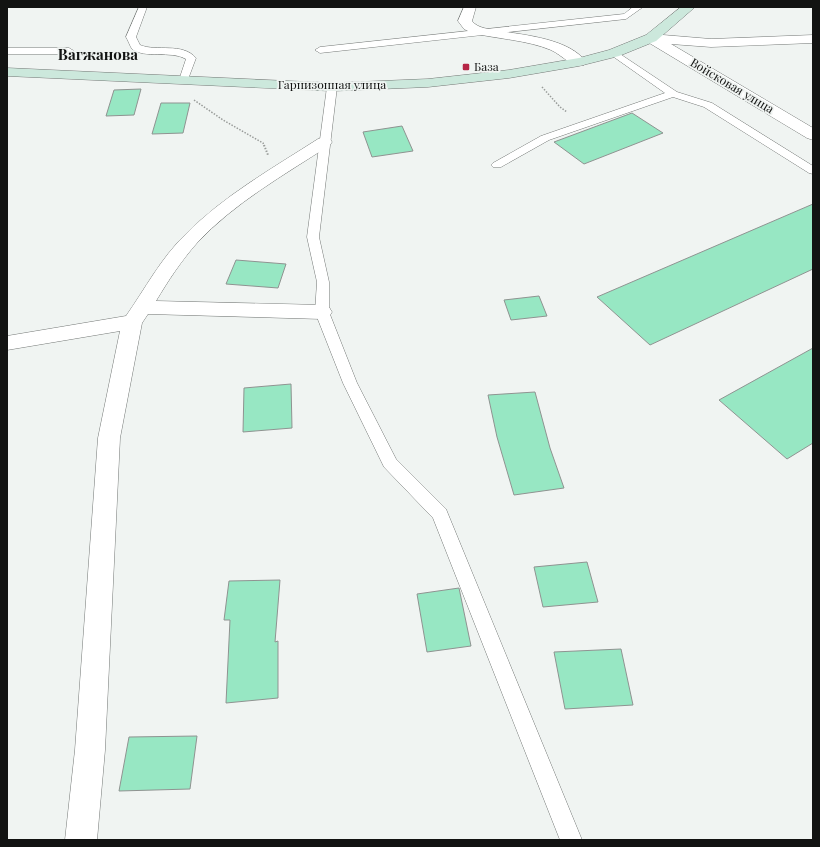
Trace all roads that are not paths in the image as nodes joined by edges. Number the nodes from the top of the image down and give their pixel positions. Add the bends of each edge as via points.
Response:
1 (143, 7) edge
2 (470, 7) edge
3 (639, 7) edge
4 (689, 7) edge
5 (483, 32) junction
6 (651, 38) junction
7 (813, 39) edge
8 (320, 50) dead end
9 (7, 51) edge
10 (69, 51) dead end
11 (614, 53) junction
12 (579, 62) junction
13 (7, 72) edge
14 (184, 80) junction
15 (332, 87) junction
16 (672, 94) junction
17 (813, 134) edge
18 (324, 142) junction
19 (497, 165) dead end
20 (813, 172) edge
21 (322, 312) junction
22 (137, 314) junction
23 (7, 343) edge
24 (81, 840) edge
25 (571, 840) edge

1 - 14 lane via 131,37 136,47 184,52 190,58
2 - 5 street via 465,21 469,26
3 - 5 lane via 626,16
4 - 6 street, Гарнизонная улица
5 - 8 lane
5 - 12 street via 545,43 567,52
6 - 7 street via 711,43
6 - 11 street, Гарнизонная улица
6 - 17 street, Войсковая улица
9 - 10 lane
11 - 12 street, Гарнизонная улица
11 - 16 lane
12 - 15 street, Гарнизонная улица via 435,83
13 - 14 street, Гарнизонная улица
14 - 15 street, Гарнизонная улица
15 - 18 lane
16 - 19 lane via 546,138
16 - 20 lane via 708,105
18 - 21 lane via 313,237 323,282
18 - 22 street via 200,229 174,258
21 - 22 street
21 - 25 lane via 350,383 390,463 440,514
22 - 23 street
22 - 24 street via 109,438 90,750

